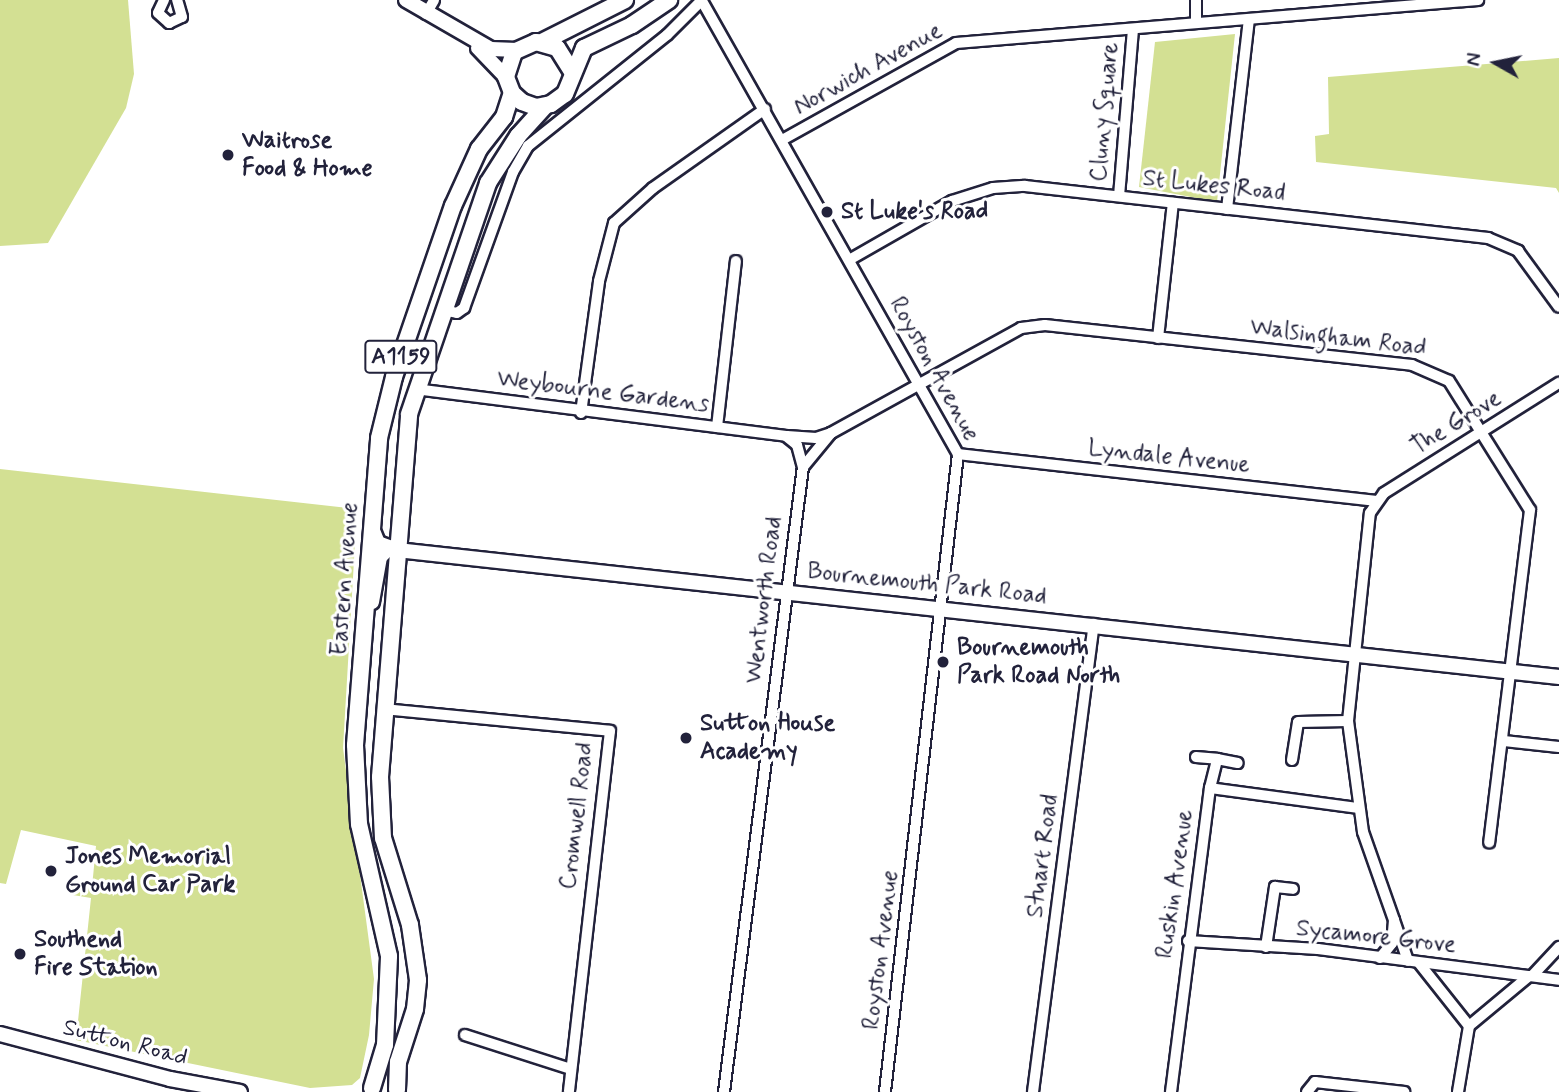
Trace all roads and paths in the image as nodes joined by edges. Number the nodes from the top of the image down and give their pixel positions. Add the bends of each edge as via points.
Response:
1 (164, 0) edge
2 (434, 0) edge
3 (625, 0) edge
4 (669, 0) edge
5 (702, 0) edge
6 (1196, 0) edge
7 (1478, 0) edge
8 (180, 1) edge
9 (409, 1) edge
10 (1352, 5) edge
11 (426, 13) junction
12 (1249, 19) junction
13 (1196, 22) junction
14 (1132, 30) junction
15 (465, 37) junction
16 (542, 42) junction
17 (517, 50) junction
18 (571, 70) junction
19 (506, 77) junction
20 (512, 93) junction
21 (545, 106) junction
22 (765, 109) junction
23 (782, 140) junction
24 (1119, 196) junction
25 (1173, 202) junction
26 (1227, 209) junction
27 (849, 260) junction
28 (736, 261) dead end
29 (1559, 307) edge
30 (443, 310) junction
31 (1158, 338) junction
32 (919, 383) junction
33 (1559, 383) edge
34 (415, 389) junction
35 (581, 413) junction
36 (717, 427) junction
37 (1483, 431) junction
38 (831, 433) junction
39 (786, 436) junction
40 (958, 454) junction
41 (803, 467) junction
42 (1376, 501) junction
43 (371, 523) junction
44 (393, 550) junction
45 (785, 592) junction
46 (942, 609) junction
47 (1094, 624) junction
48 (365, 642) junction
49 (1354, 654) junction
50 (1512, 672) junction
51 (1559, 677) edge
52 (383, 709) junction
53 (1348, 721) junction
54 (1504, 741) junction
55 (1559, 747) edge
56 (1196, 757) dead end
57 (1217, 759) junction
58 (1292, 760) dead end
59 (1238, 763) dead end
60 (1210, 788) junction
61 (1358, 808) junction
62 (1489, 842) dead end
63 (1262, 886) dead end
64 (1275, 887) junction
65 (1293, 889) dead end
66 (1394, 920) junction
67 (1188, 941) junction
68 (1266, 947) junction
69 (1559, 947) edge
70 (1380, 958) junction
71 (1413, 962) junction
72 (1530, 976) junction
73 (1559, 980) edge
74 (1469, 1026) junction
75 (0, 1034) edge
76 (466, 1035) dead end
77 (571, 1069) junction
78 (369, 1090) edge
79 (398, 1091) edge
80 (240, 1092) edge
81 (569, 1092) edge
82 (724, 1092) edge
83 (886, 1092) edge
84 (1033, 1092) edge
85 (1171, 1092) edge
86 (1307, 1092) edge
87 (1404, 1092) edge
88 (1458, 1092) edge

1 - 8 street via 158,13 169,23 182,17
2 - 11 street
3 - 16 main road
4 - 18 main road, Eastern Avenue / A1159 via 632,25 592,41 577,55
5 - 22 street, Royston Avenue
5 - 30 street via 667,35 528,146 513,172 464,308 457,313
6 - 13 street
7 - 10 street, Norwich Avenue
9 - 11 street
10 - 12 street, Norwich Avenue
11 - 15 street
12 - 13 street, Norwich Avenue
12 - 26 street
13 - 14 street, Norwich Avenue
14 - 23 street, Norwich Avenue via 956,43
14 - 24 street, Cluny Square
15 - 17 street via 491,49
15 - 19 street via 497,62
16 - 17 main road
16 - 18 main road via 563,52
17 - 19 main road
18 - 21 main road, Eastern Avenue / A1159 via 565,94
19 - 20 main road
20 - 21 main road via 529,106
20 - 43 main road, Eastern Avenue / A1159 via 504,117 463,182 394,377 379,438
21 - 30 main road, Eastern Avenue / A1159 via 518,136 488,183
22 - 23 street, Royston Avenue
22 - 35 street via 653,188 614,223 599,281
23 - 27 street, Royston Avenue
24 - 25 street, St Lukes Road
24 - 27 street, St Lukes Road via 1025,186 979,191 952,201
25 - 26 street, St Lukes Road
25 - 31 street
26 - 29 street, St Lukes Road via 1499,241 1529,261
27 - 32 street, Royston Avenue
28 - 36 street
30 - 34 main road, Eastern Avenue / A1159
31 - 32 street, Walsingham Road via 1028,326
31 - 37 street, Walsingham Road via 1423,367 1449,381
32 - 38 street
32 - 40 street, Royston Avenue
33 - 37 street, The Grove
34 - 35 street, Weybourne Gardens
34 - 44 main road, Eastern Avenue / A1159
35 - 36 street, Weybourne Gardens
36 - 39 street, Weybourne Gardens
37 - 42 street, The Grove
37 - 50 street, Walsingham Road via 1530,510
38 - 39 street, Weybourne Gardens via 816,438
38 - 41 street
39 - 41 street via 797,445
40 - 42 street, Lyndale Avenue
40 - 46 street, Royston Avenue
41 - 45 street, Wentworth Road
42 - 49 street via 1369,521
43 - 44 street via 374,537
43 - 48 main road, Eastern Avenue / A1159
44 - 45 street, Bournemouth Park Road
44 - 48 street via 380,557
44 - 52 main road, Eastern Avenue / A1159
45 - 46 street, Bournemouth Park Road
45 - 82 street, Wentworth Road
46 - 47 street, Bournemouth Park Road
46 - 83 street, Royston Avenue
47 - 49 street, Bournemouth Park Road
47 - 84 street, Stuart Road
48 - 78 main road, Eastern Avenue / A1159 via 355,745 359,824 389,956 385,1045
49 - 50 street, Bournemouth Park Road
49 - 53 street
50 - 51 street, Bournemouth Park Road
50 - 54 street, Walsingham Road
52 - 77 street, Cromwell Road via 610,731
52 - 79 main road, Eastern Avenue / A1159 via 383,838 410,925 418,980 415,1009 398,1062
53 - 58 street via 1298,722
53 - 61 street
54 - 55 street
54 - 62 street, Walsingham Road
56 - 57 street
57 - 59 street
57 - 60 street
60 - 61 street, Ruskin Avenue
60 - 67 street, Ruskin Avenue
61 - 66 street
63 - 64 street
64 - 65 street
64 - 68 street
66 - 70 street via 1392,943
66 - 71 street
67 - 68 street, Sycamore Grove
67 - 85 street, Ruskin Avenue
68 - 70 street, Sycamore Grove
69 - 72 street
70 - 71 street, Sycamore Grove
71 - 72 street, Sycamore Grove
71 - 74 street
72 - 73 street, Sycamore Grove
72 - 74 street
74 - 88 street
75 - 80 street, Sutton Road via 170,1079
76 - 77 street
77 - 81 street, Cromwell Road
78 - 79 main road, Eastern Avenue
86 - 87 street via 1315,1082

